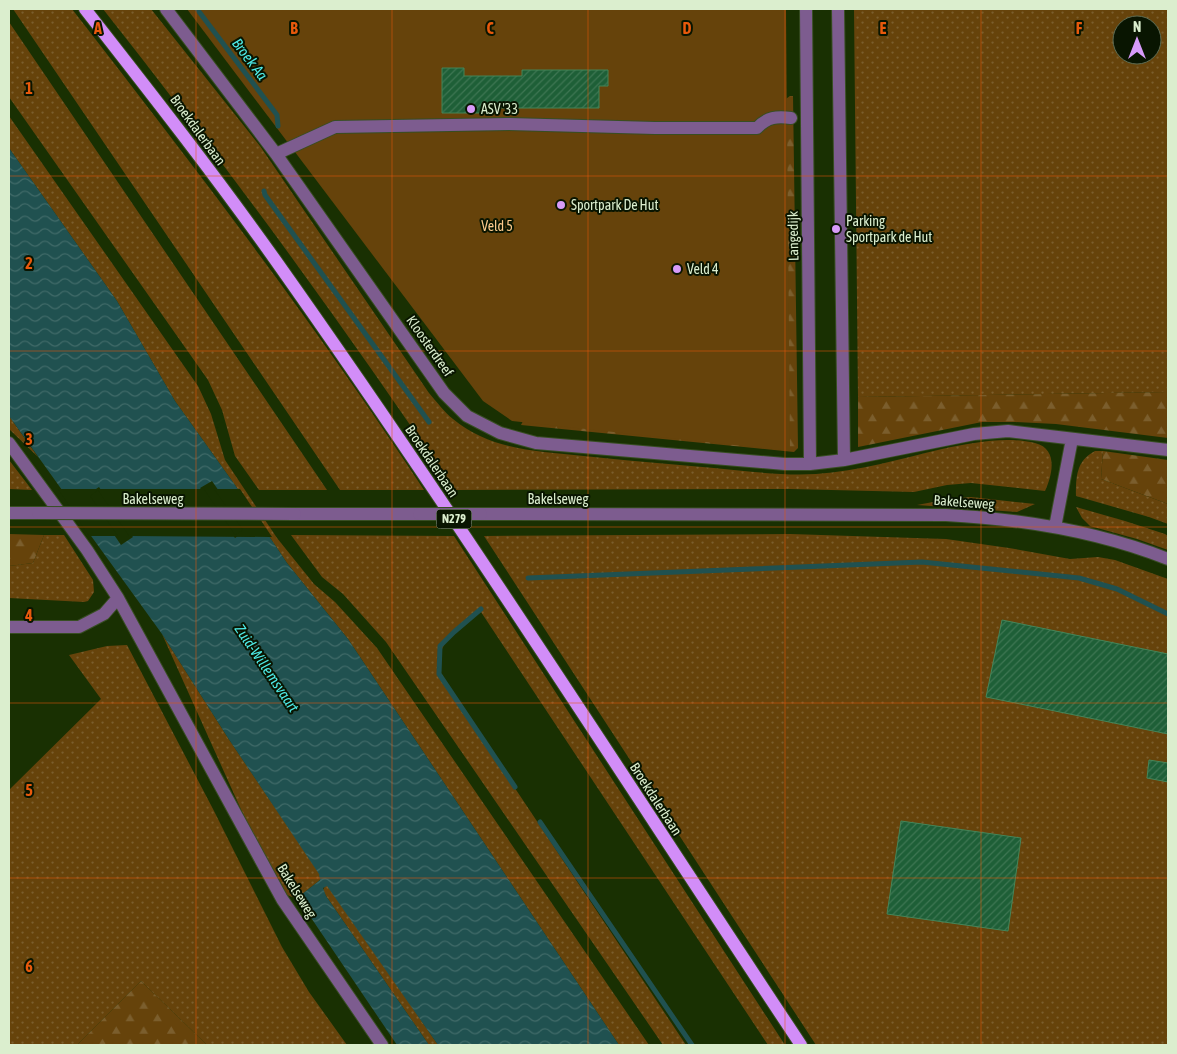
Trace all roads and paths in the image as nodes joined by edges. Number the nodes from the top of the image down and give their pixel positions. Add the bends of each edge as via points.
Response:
1 (85, 9) edge
2 (166, 9) edge
3 (806, 9) edge
4 (838, 9) edge
5 (791, 118) dead end
6 (276, 154) junction
7 (1072, 439) junction
8 (9, 443) edge
9 (1168, 450) edge
10 (844, 460) junction
11 (810, 464) junction
12 (9, 513) edge
13 (1055, 527) junction
14 (1168, 559) edge
15 (118, 598) junction
16 (9, 627) edge
17 (382, 1045) edge
18 (801, 1045) edge

1 - 18 main road, Broekdalerbaan / N279 via 275,260 434,489
2 - 6 street, Kloosterdreef
3 - 11 street, Langedijk
4 - 10 street
5 - 6 street via 778,116 764,120 757,128 509,124 335,127
6 - 11 street, Kloosterdreef via 444,393 467,416 500,433 536,443 759,463
7 - 9 street
7 - 10 street, Kloosterdreef via 991,432
7 - 13 street
8 - 15 street, Bakelseweg
10 - 11 street, Kloosterdreef
12 - 13 street, Bakelseweg, bridge via 946,515
13 - 14 street, Bakelseweg via 1116,541
15 - 16 street via 104,614 80,627
15 - 17 street, Bakelseweg via 282,899

